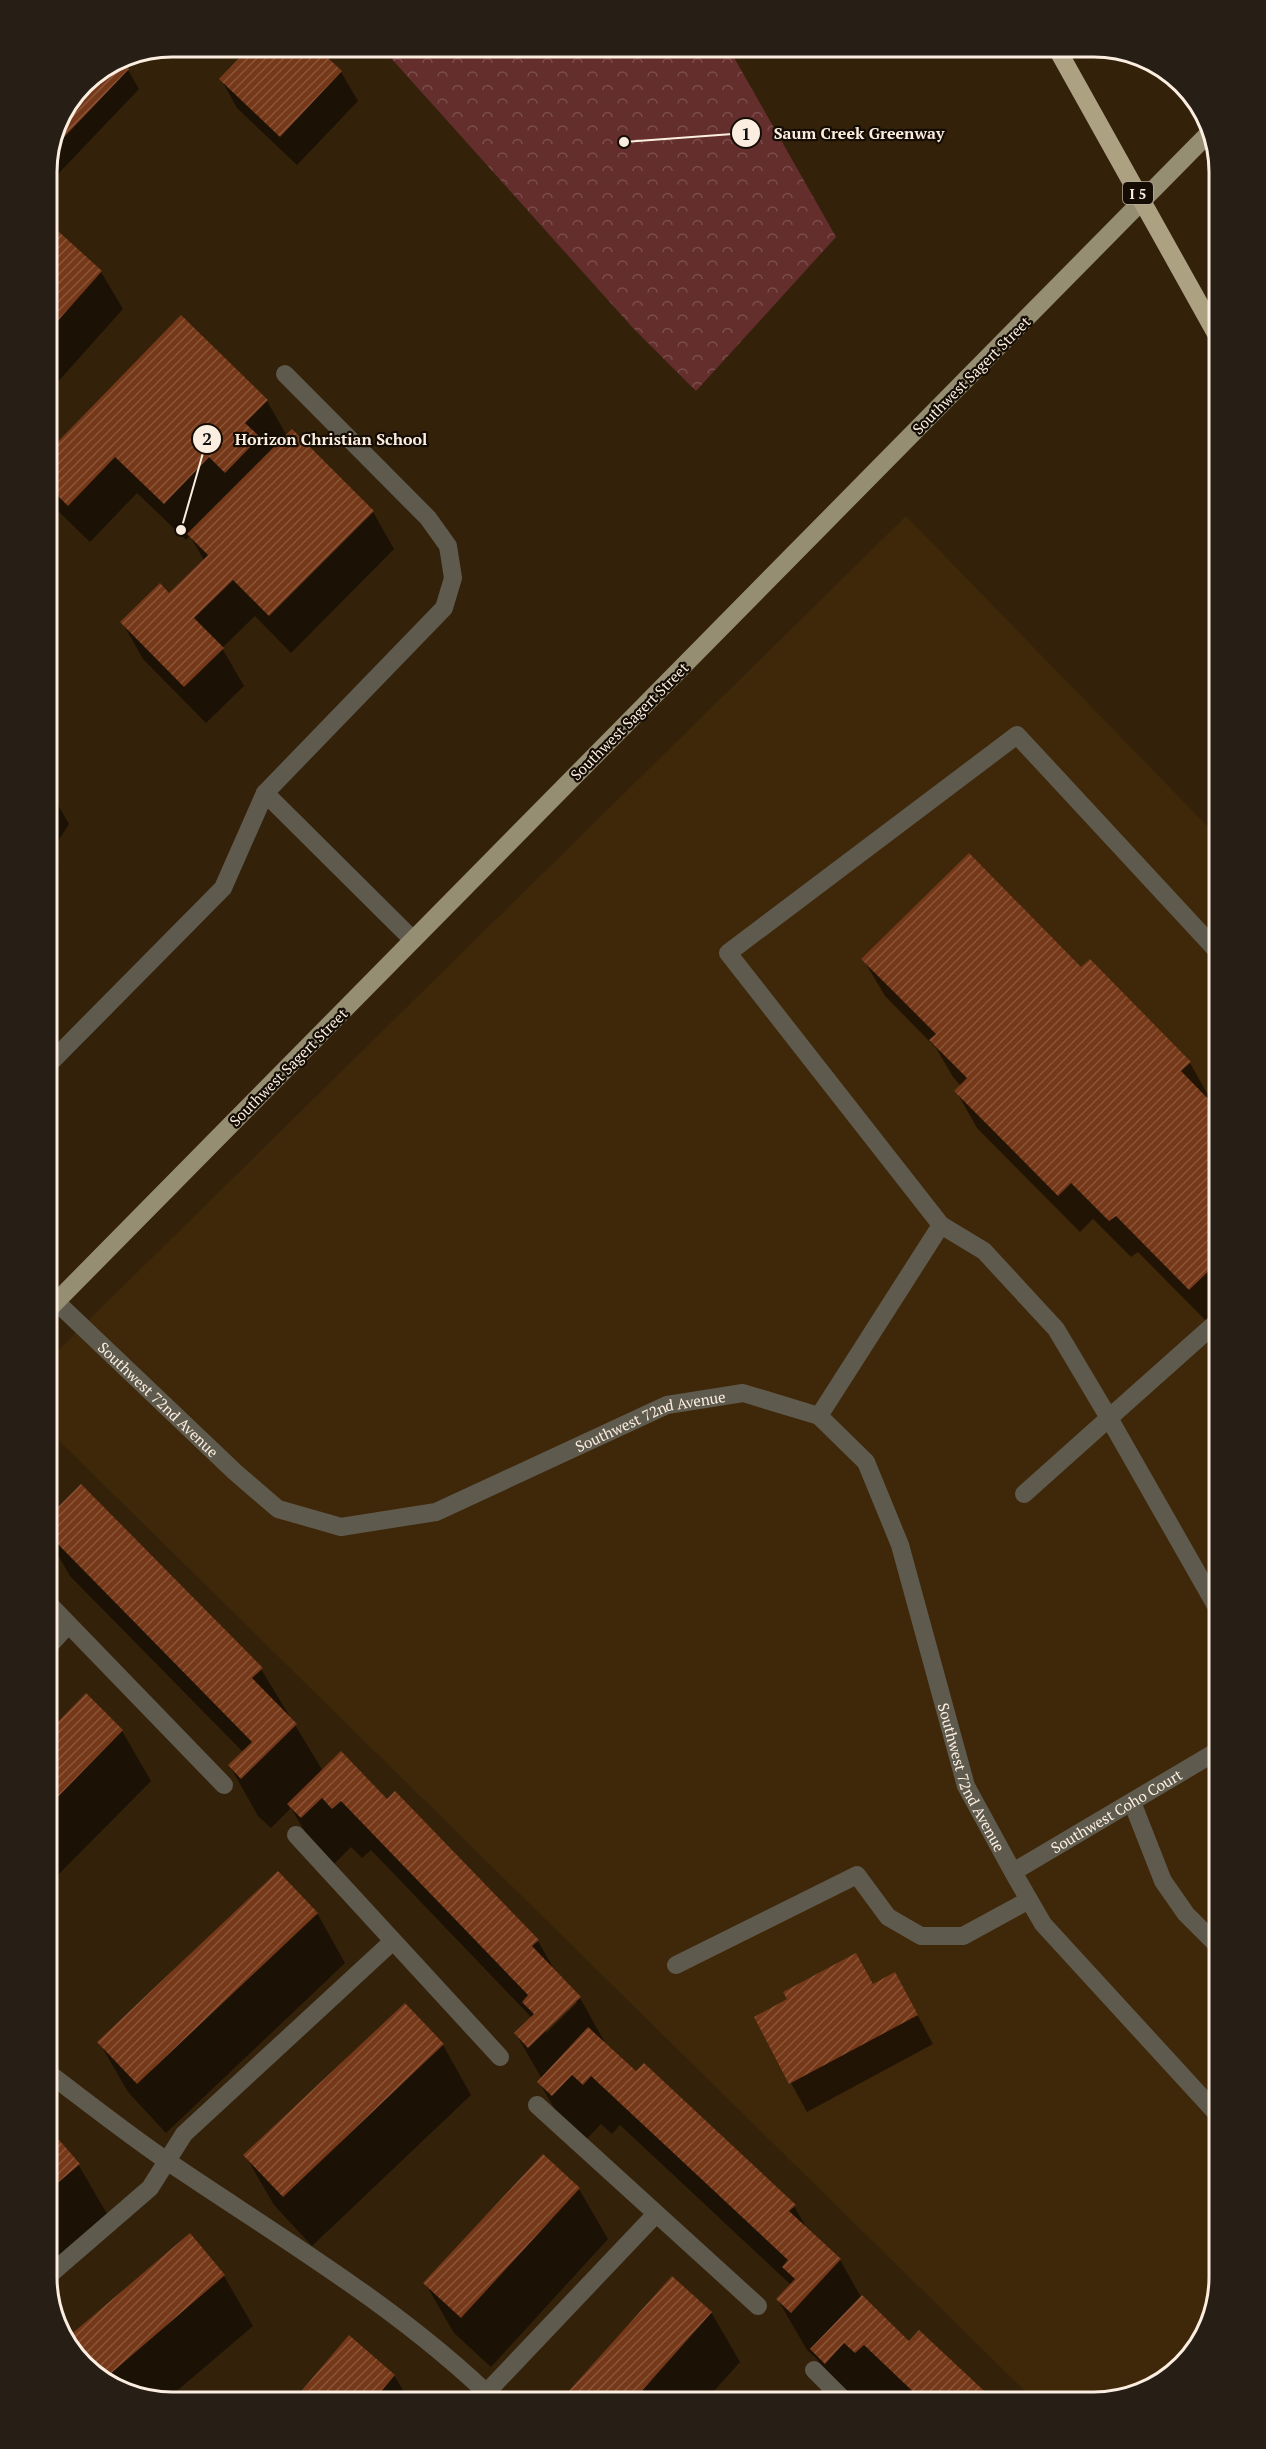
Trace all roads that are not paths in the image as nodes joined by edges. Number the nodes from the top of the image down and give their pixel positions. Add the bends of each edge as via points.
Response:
1 (1062, 57) edge
2 (1204, 138) edge
3 (1209, 319) edge
4 (285, 375) dead end
5 (265, 793) junction
6 (413, 940) junction
7 (1209, 941) edge
8 (57, 1056) edge
9 (940, 1225) junction
10 (57, 1295) edge
11 (57, 1308) edge
12 (1209, 1330) edge
13 (819, 1416) junction
14 (1109, 1418) junction
15 (1024, 1494) dead end
16 (1209, 1592) edge
17 (57, 1613) edge
18 (68, 1625) junction
19 (57, 1637) edge
20 (1209, 1756) edge
21 (224, 1785) dead end
22 (1132, 1802) junction
23 (296, 1835) dead end
24 (1013, 1872) junction
25 (1029, 1900) junction
26 (1209, 1936) edge
27 (393, 1941) junction
28 (676, 1965) dead end
29 (500, 2057) dead end
30 (57, 2080) edge
31 (1209, 2104) edge
32 (537, 2105) dead end
33 (166, 2161) junction
34 (656, 2214) junction
35 (57, 2268) edge
36 (758, 2307) dead end
37 (814, 2370) dead end
38 (478, 2392) edge
39 (491, 2392) edge
40 (836, 2392) edge

1 - 3 highway, I 5
2 - 6 main road, Southwest Sagert Street
4 - 5 street via 428,518 448,546 453,578 444,608
5 - 6 street
5 - 8 street via 223,888
6 - 10 main road, Southwest Sagert Street
7 - 9 street via 1017,735 728,953
9 - 13 street
9 - 14 street via 984,1251 1056,1329
11 - 13 street, Southwest 72nd Avenue via 278,1509 341,1527 436,1512 667,1405 743,1393
12 - 14 street
13 - 24 street, Southwest 72nd Avenue via 867,1462 900,1545 966,1786
14 - 15 street
14 - 16 street
17 - 18 street
18 - 19 street
18 - 21 street
20 - 22 street, Southwest Coho Court
22 - 24 street, Southwest Coho Court
22 - 26 street via 1163,1881 1186,1914
23 - 27 street
24 - 25 street, Southwest 72nd Avenue
25 - 28 street via 963,1936 921,1936 888,1917 857,1875
25 - 31 street, Southwest 72nd Avenue via 1043,1924
27 - 29 street
27 - 33 street via 184,2134
30 - 33 street
32 - 34 street
33 - 35 street via 150,2188
33 - 38 street via 290,2241 414,2332
34 - 36 street
34 - 39 street
37 - 40 street

